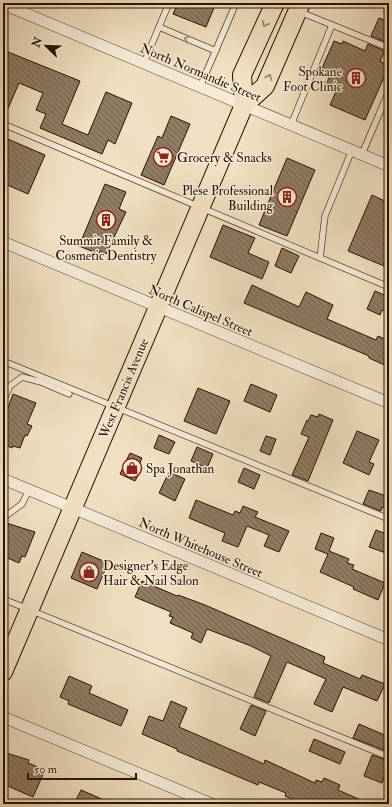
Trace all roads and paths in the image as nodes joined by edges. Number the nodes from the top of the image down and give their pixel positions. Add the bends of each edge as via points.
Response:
1 (169, 3) edge
2 (236, 3) edge
3 (275, 3) edge
4 (3, 4) edge
5 (299, 7) edge
6 (332, 25) junction
7 (159, 27) junction
8 (389, 48) edge
9 (216, 51) junction
10 (144, 63) junction
11 (200, 87) junction
12 (389, 91) edge
13 (244, 105) junction
14 (3, 124) edge
15 (291, 125) junction
16 (357, 152) junction
17 (389, 166) edge
18 (199, 208) junction
19 (3, 242) edge
20 (320, 258) junction
21 (389, 287) edge
22 (157, 307) junction
23 (3, 361) edge
24 (69, 394) dead end
25 (3, 401) edge
26 (389, 403) edge
27 (115, 408) junction
28 (3, 479) edge
29 (28, 490) junction
30 (73, 509) junction
31 (3, 518) edge
32 (389, 519) edge
33 (3, 599) edge
34 (29, 610) junction
35 (389, 640) edge
36 (3, 672) edge
37 (3, 717) edge
38 (389, 757) edge
39 (212, 804) edge

1 - 7 lane
2 - 9 lane
3 -> 13 main road, West Francis Avenue via 242,75
4 - 10 street, North Normandie Street
5 - 6 lane
13 -> 5 main road, West Francis Avenue via 265,86
6 - 8 lane
6 - 15 lane
9 -> 7 lane
7 - 10 lane
9 - 11 lane
10 - 11 street, North Normandie Street
11 - 13 street, North Normandie Street
12 - 16 lane
13 - 15 street, North Normandie Street
13 - 18 main road, West Francis Avenue
14 - 18 lane
15 - 16 street, North Normandie Street
16 - 17 street, North Normandie Street
16 - 20 lane via 325,216
18 - 20 lane
18 - 22 main road, West Francis Avenue
19 - 22 street, North Calispel Street
20 - 21 lane
22 - 26 street, North Calispel Street
22 - 27 main road, West Francis Avenue
23 - 27 lane
24 - 25 lane via 22,377 10,386
27 - 30 main road, West Francis Avenue
27 - 32 lane
28 - 29 street, North Whitehouse Street
29 - 30 street, North Whitehouse Street
29 - 31 lane via 22,504
30 - 34 main road, West Francis Avenue
30 - 35 street, North Whitehouse Street
33 - 34 lane
34 - 36 main road, West Francis Avenue
34 - 38 lane
37 - 39 street

